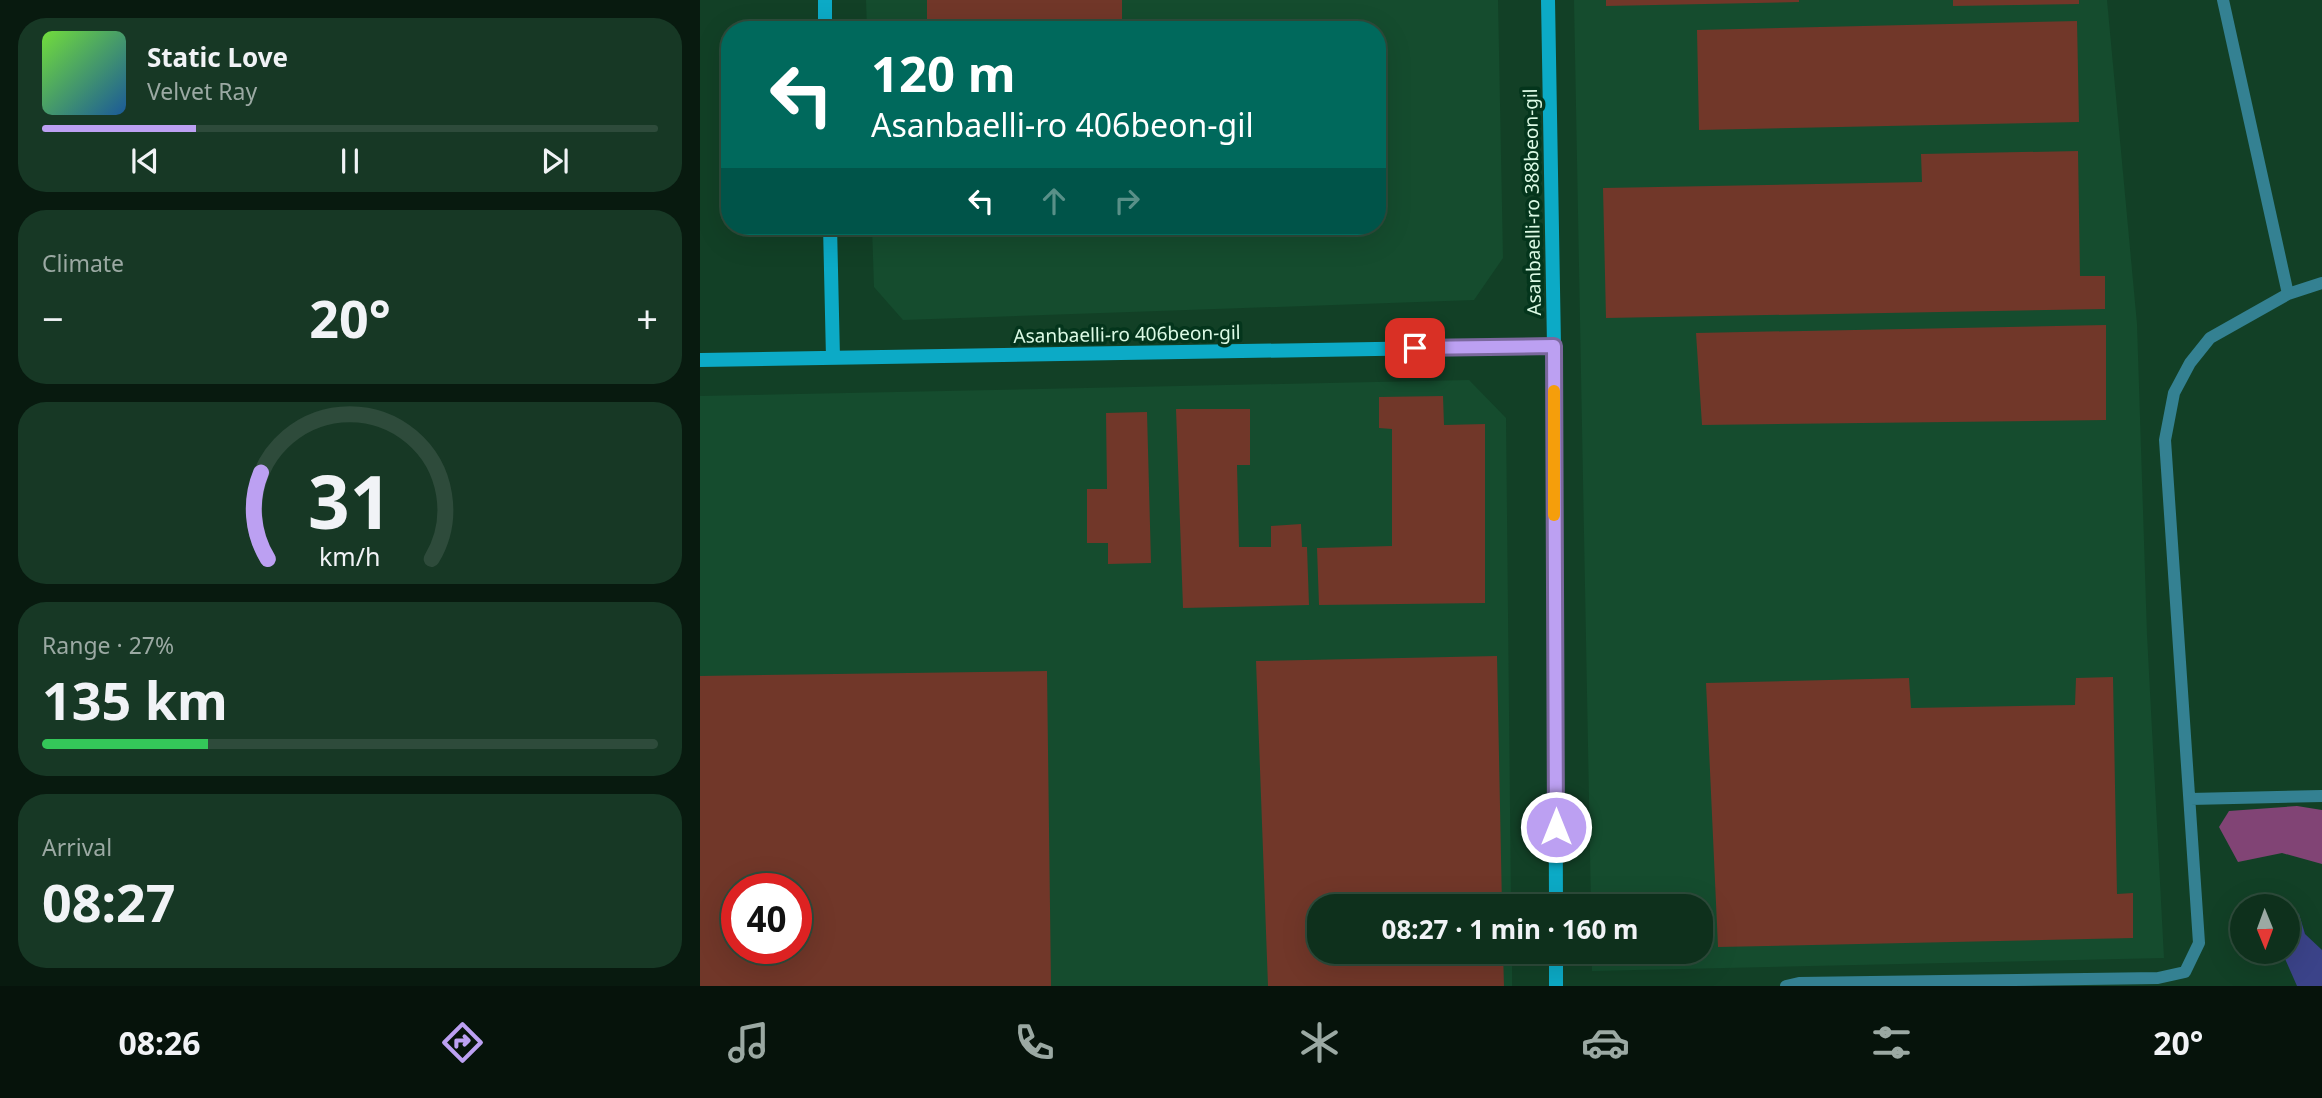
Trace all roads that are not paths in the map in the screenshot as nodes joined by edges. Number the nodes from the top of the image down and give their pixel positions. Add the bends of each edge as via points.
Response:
1 (825, 0) edge
2 (1548, 0) edge
3 (2223, 0) edge
4 (825, 21) edge
5 (830, 235) edge
6 (2322, 283) edge
7 (2288, 294) junction
8 (1554, 346) junction
9 (832, 358) junction
10 (700, 360) edge
11 (2322, 796) edge
12 (2190, 799) junction
13 (1556, 894) edge
14 (1556, 964) edge
15 (1556, 986) edge
16 (1786, 986) edge

1 - 4 street
2 - 8 street, Asanbaelli-ro 388beon-gil
3 - 7 lane
5 - 9 street
6 - 7 lane
7 - 12 lane via 2210,338 2174,393 2165,439
8 - 9 street, Asanbaelli-ro 406beon-gil
8 - 13 street, Asanbaelli-ro 388beon-gil
9 - 10 street, Asanbaelli-ro 406beon-gil
11 - 12 lane
12 - 16 lane via 2199,943 2185,972 2158,978
14 - 15 street

